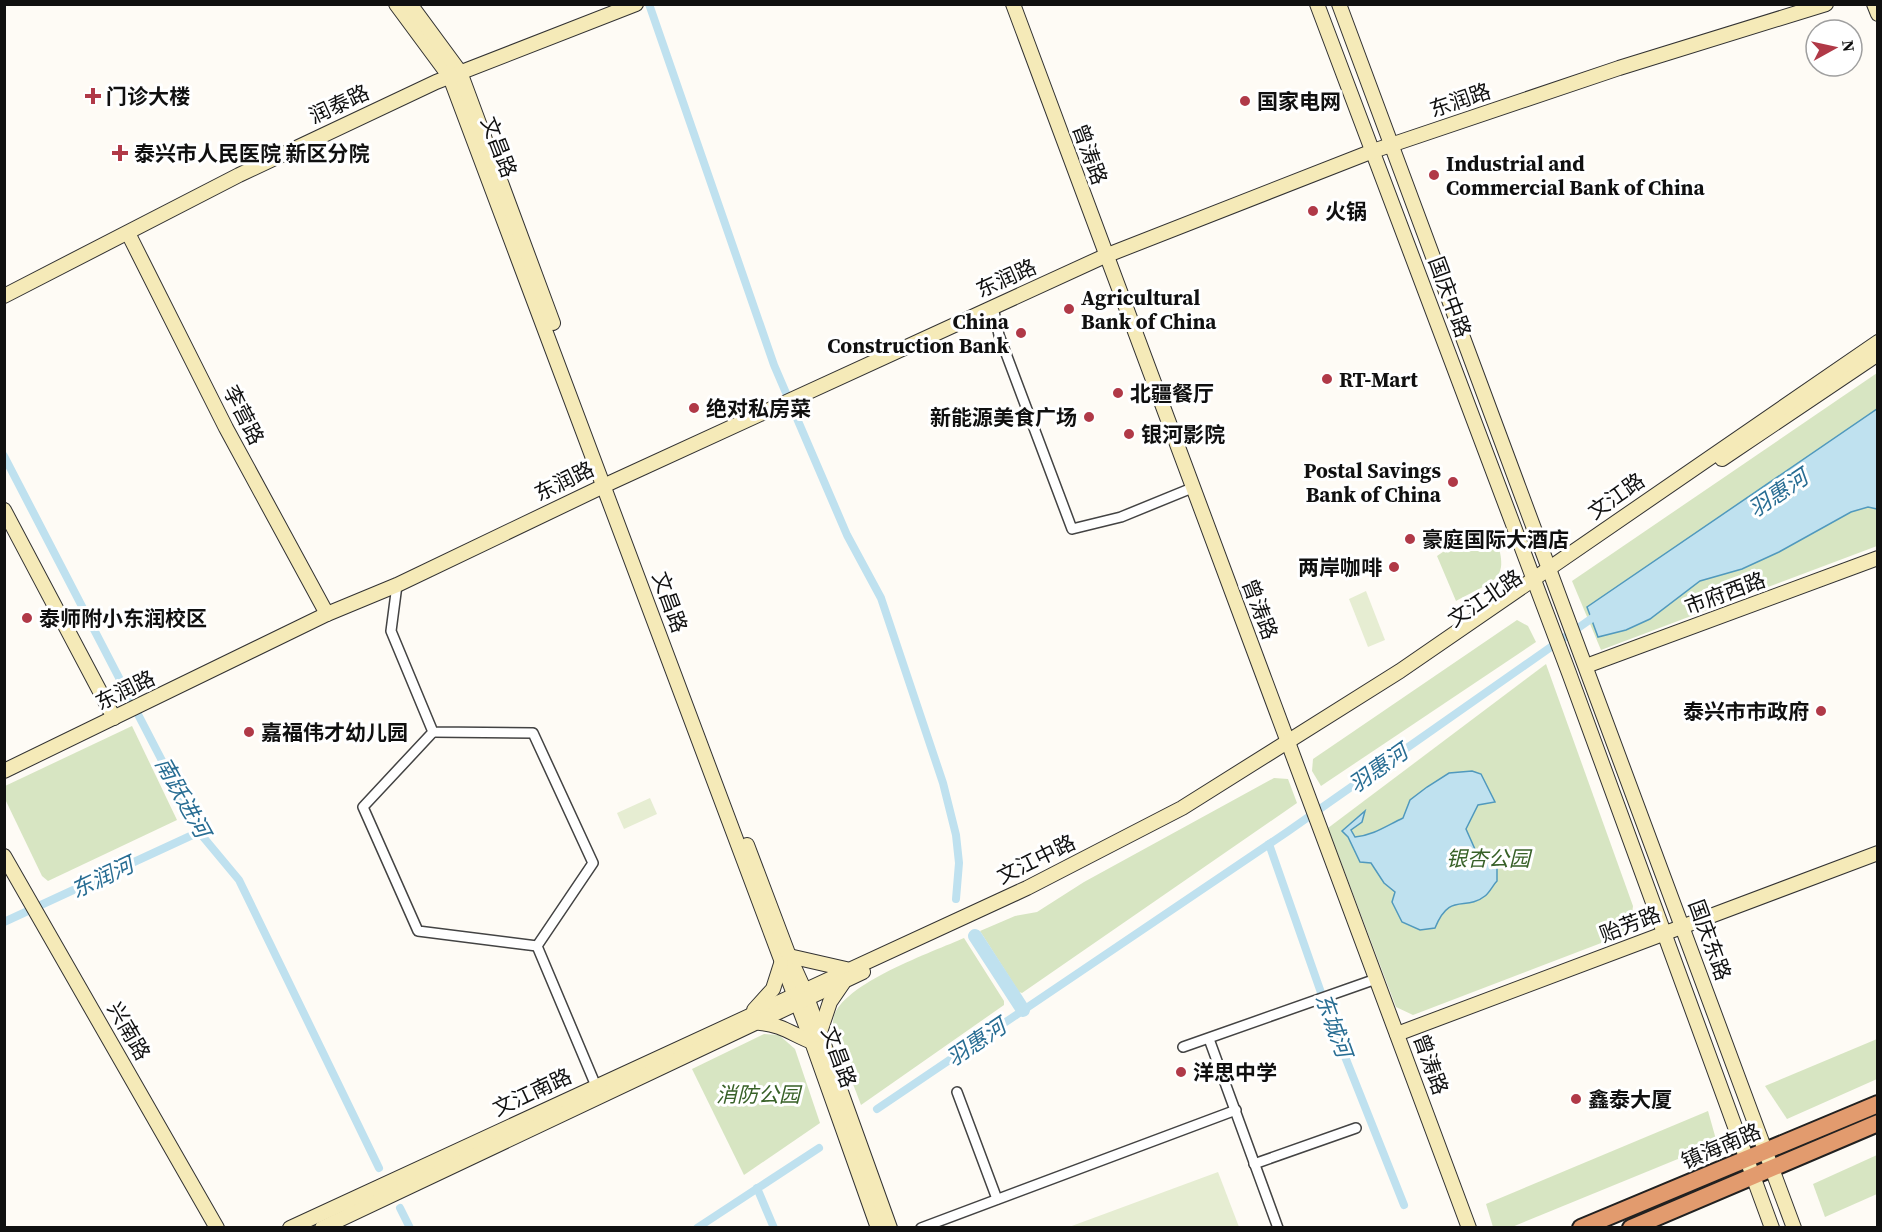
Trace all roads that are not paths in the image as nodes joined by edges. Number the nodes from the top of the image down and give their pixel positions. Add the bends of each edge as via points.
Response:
1 (396, 4) edge
2 (410, 4) edge
3 (636, 4) edge
4 (1013, 4) edge
5 (1317, 4) edge
6 (1340, 4) edge
7 (1826, 4) edge
8 (1874, 4) edge
9 (1878, 14) edge
10 (455, 75) junction
11 (1391, 145) junction
12 (1373, 151) junction
13 (128, 233) junction
14 (1105, 256) junction
15 (4, 296) edge
16 (993, 307) junction
17 (1878, 342) edge
18 (1878, 354) edge
19 (608, 483) junction
20 (1192, 488) junction
21 (4, 510) edge
22 (1878, 558) edge
23 (1551, 572) junction
24 (397, 585) junction
25 (1534, 585) junction
26 (1542, 603) joint
27 (327, 614) junction
28 (1586, 666) junction
29 (111, 720) junction
30 (433, 732) junction
31 (1290, 748) junction
32 (4, 771) edge
33 (1878, 853) edge
34 (4, 856) edge
35 (1683, 926) junction
36 (1664, 933) junction
37 (537, 946) junction
38 (785, 960) junction
39 (846, 975) junction
40 (1376, 979) junction
41 (800, 997) junction
42 (754, 1019) junction
43 (1397, 1034) junction
44 (816, 1039) junction
45 (1209, 1039) junction
46 (1183, 1047) dead end
47 (596, 1086) junction
48 (957, 1092) dead end
49 (1878, 1104) edge
50 (1236, 1110) junction
51 (1878, 1123) edge
52 (1356, 1128) dead end
53 (1747, 1159) junction
54 (1768, 1160) junction
55 (1254, 1164) junction
56 (1752, 1176) junction
57 (997, 1199) junction
58 (217, 1227) edge
59 (290, 1227) edge
60 (322, 1227) edge
61 (878, 1227) edge
62 (890, 1227) edge
63 (921, 1227) edge
64 (1278, 1227) edge
65 (1469, 1227) edge
66 (1581, 1227) edge
67 (1631, 1227) edge
68 (1772, 1227) edge
69 (1794, 1227) edge

1 - 10 main road, 文昌路
2 - 10 main road, 文昌路
3 - 10 main road, 润泰路
4 - 14 main road, 曾涛路
5 - 12 main road, 国庆中路
6 - 11 main road, 国庆东路
7 - 11 main road, 东润路
8 - 9 main road
10 - 13 main road, 润泰路 via 239,175
10 - 19 main road, 文昌路
11 - 12 main road, 东润路
11 - 23 main road, 国庆东路
12 - 14 main road, 东润路
12 - 25 main road, 国庆中路
13 - 15 main road, 润泰路
13 - 27 main road, 李营路 via 226,428
14 - 16 main road, 东润路
14 - 20 main road, 曾涛路
16 - 19 main road, 东润路
16 - 20 street via 999,335 1072,529 1121,517
17 - 23 main road, 文江路
18 - 23 main road, 文江北路
19 - 24 main road, 东润路
19 - 38 main road, 文昌路
20 - 31 main road, 曾涛路
21 - 29 main road
22 - 28 main road, 市府西路
23 - 25 main road, 文江路
23 - 28 main road, 国庆东路
24 - 27 main road, 东润路
24 - 30 street via 391,631
25 - 26 main road, 国庆中路
25 - 31 main road, 文江路
26 - 36 main road, 国庆东路
27 - 29 main road, 东润路
28 - 35 main road, 国庆东路
29 - 32 main road, 东润路
30 - 37 street via 533,733 593,863
30 - 37 street via 363,807 418,932
31 - 39 main road, 文江中路 via 1027,888
31 - 40 main road, 曾涛路
33 - 35 main road, 贻芳路
34 - 58 main road, 兴南路
35 - 36 main road, 贻芳路
35 - 54 main road, 国庆东路
36 - 43 main road, 贻芳路
36 - 53 main road, 国庆东路
37 - 47 street
38 - 39 main road
38 - 41 main road, 文昌路
38 - 42 main road
39 - 41 main road, 文江中路
39 - 44 main road via 830,1002
40 - 43 main road, 曾涛路
40 - 45 street
41 - 42 main road, 文江南路
41 - 44 main road, 文昌路
42 - 44 main road
42 - 47 main road, 文江南路
42 - 60 main road, 文江南路
43 - 65 main road, 曾涛路
44 - 61 main road, 文昌路
44 - 62 main road, 文昌路
45 - 46 street
45 - 50 street
47 - 59 main road, 文江南路
48 - 57 street
49 - 54 highway, 镇海南路
50 - 55 street
50 - 57 street
51 - 54 highway, 镇海南路
52 - 55 street
53 - 54 highway, 镇海南路
53 - 56 main road, 国庆东路
53 - 66 highway, 镇海南路
54 - 56 highway, 镇海南路
54 - 69 main road, 国庆东路
55 - 64 street
56 - 67 highway, 镇海南路
56 - 68 main road, 国庆东路
57 - 63 street

